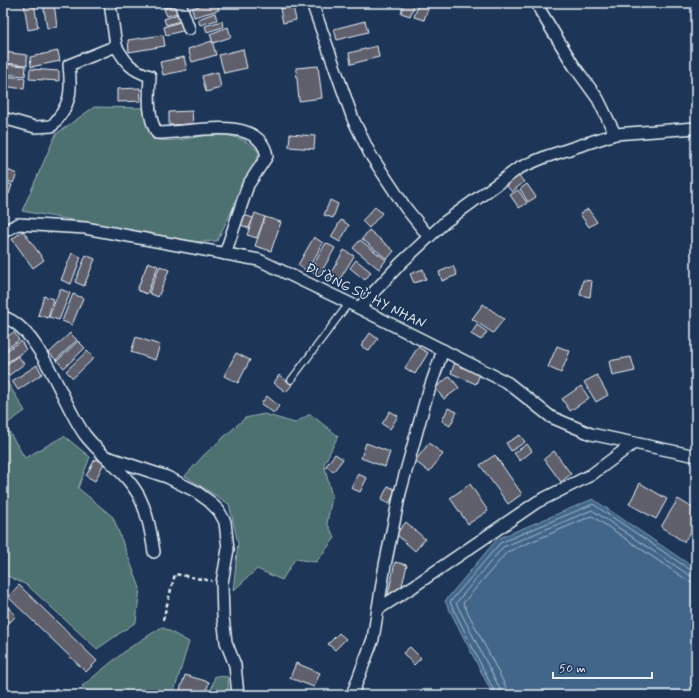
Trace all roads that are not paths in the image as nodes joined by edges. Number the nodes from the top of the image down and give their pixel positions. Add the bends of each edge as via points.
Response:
1 (110, 3) edge
2 (180, 3) edge
3 (537, 3) edge
4 (316, 5) edge
5 (189, 30) dead end
6 (116, 46) junction
7 (3, 118) edge
8 (696, 128) edge
9 (615, 134) junction
10 (3, 232) edge
11 (429, 237) junction
12 (225, 254) junction
13 (354, 305) junction
14 (3, 317) edge
15 (443, 350) junction
16 (291, 380) dead end
17 (634, 443) junction
18 (104, 456) junction
19 (696, 456) edge
20 (154, 552) dead end
21 (378, 609) junction
22 (238, 695) edge
23 (352, 695) edge

1 - 6 street
2 - 5 street
3 - 9 street via 574,66 598,99
4 - 11 street via 353,119 363,140 405,207
6 - 7 street via 68,65 71,95 68,106 52,126 35,127
6 - 12 street via 126,63 137,72 150,76 149,100 153,127 157,133 214,127 241,131 260,141 266,150 267,156 248,185
8 - 9 street
9 - 11 street via 519,168
10 - 12 street, ĐƯỜNG SỬ HY NHAN via 18,224 85,228
11 - 13 street
12 - 13 street, ĐƯỜNG SỬ HY NHAN via 259,260
13 - 15 street, ĐƯỜNG SỬ HY NHAN
13 - 16 lane
14 - 18 street via 10,319 26,332 55,377 84,434
15 - 17 street, ĐƯỜNG SỬ HY NHAN via 508,383 551,417 591,434
15 - 21 street via 425,402 400,493
17 - 19 street, ĐƯỜNG SỬ HY NHAN
17 - 21 street via 591,475 537,502
18 - 20 street via 139,496 149,520
18 - 22 street via 167,477 195,491 219,511 225,522 228,549 222,583 226,642 235,665
21 - 23 street via 373,638

